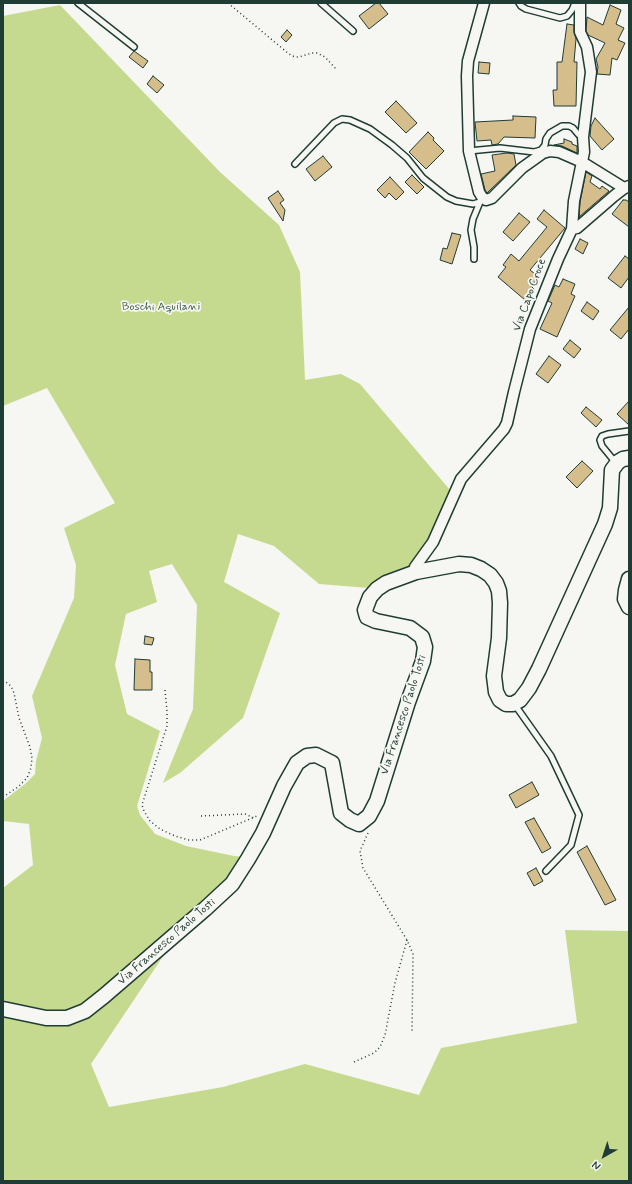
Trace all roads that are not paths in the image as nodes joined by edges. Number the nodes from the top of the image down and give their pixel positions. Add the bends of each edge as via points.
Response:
1 (78, 3) edge
2 (321, 3) edge
3 (484, 3) edge
4 (519, 3) edge
5 (575, 3) edge
6 (580, 3) edge
7 (353, 32) dead end
8 (134, 47) dead end
9 (583, 137) junction
10 (469, 151) junction
11 (582, 162) junction
12 (295, 164) dead end
13 (627, 187) edge
14 (481, 200) junction
15 (572, 229) junction
16 (474, 259) dead end
17 (629, 431) edge
18 (623, 461) edge
19 (416, 572) junction
20 (629, 579) edge
21 (629, 607) edge
22 (514, 704) junction
23 (546, 871) dead end
24 (3, 1009) edge

1 - 8 lane
2 - 7 lane
3 - 10 street via 467,69
4 - 5 lane via 526,8 560,18 567,16
6 - 9 street, Via Capo Croce via 580,32 587,47 591,72
9 - 10 lane via 573,128 562,126 550,133 541,150 534,152 500,148
9 - 11 street, Via Capo Croce
10 - 14 street
11 - 13 street
11 - 14 street via 559,152 545,152 522,168 492,198
11 - 15 street, Via Capo Croce via 574,201
12 - 14 lane via 334,123 342,119 350,120 370,129 392,145 407,158 423,178 447,197 475,204
13 - 15 street via 577,228
14 - 16 lane via 471,230
15 - 19 street, Via Capo Croce via 530,329 507,423 461,479 433,542 415,567
17 - 18 lane via 608,434 600,440 602,446
18 - 22 main road via 611,472 610,508 601,535 533,683
19 - 22 main road, Via Francesco Paolo Tosti via 459,564 471,565 493,579 499,591 500,603 494,676 496,694 508,705
19 - 24 main road, Via Francesco Paolo Tosti via 376,589 364,610 367,617 376,621 410,628 422,637 425,647 423,661 377,801 369,816 359,824 341,813 332,763 316,755 307,756 297,763 263,833 232,884 104,996 85,1011 67,1018 46,1018
20 - 21 main road via 626,599
22 - 23 lane via 551,756 579,815 571,845

